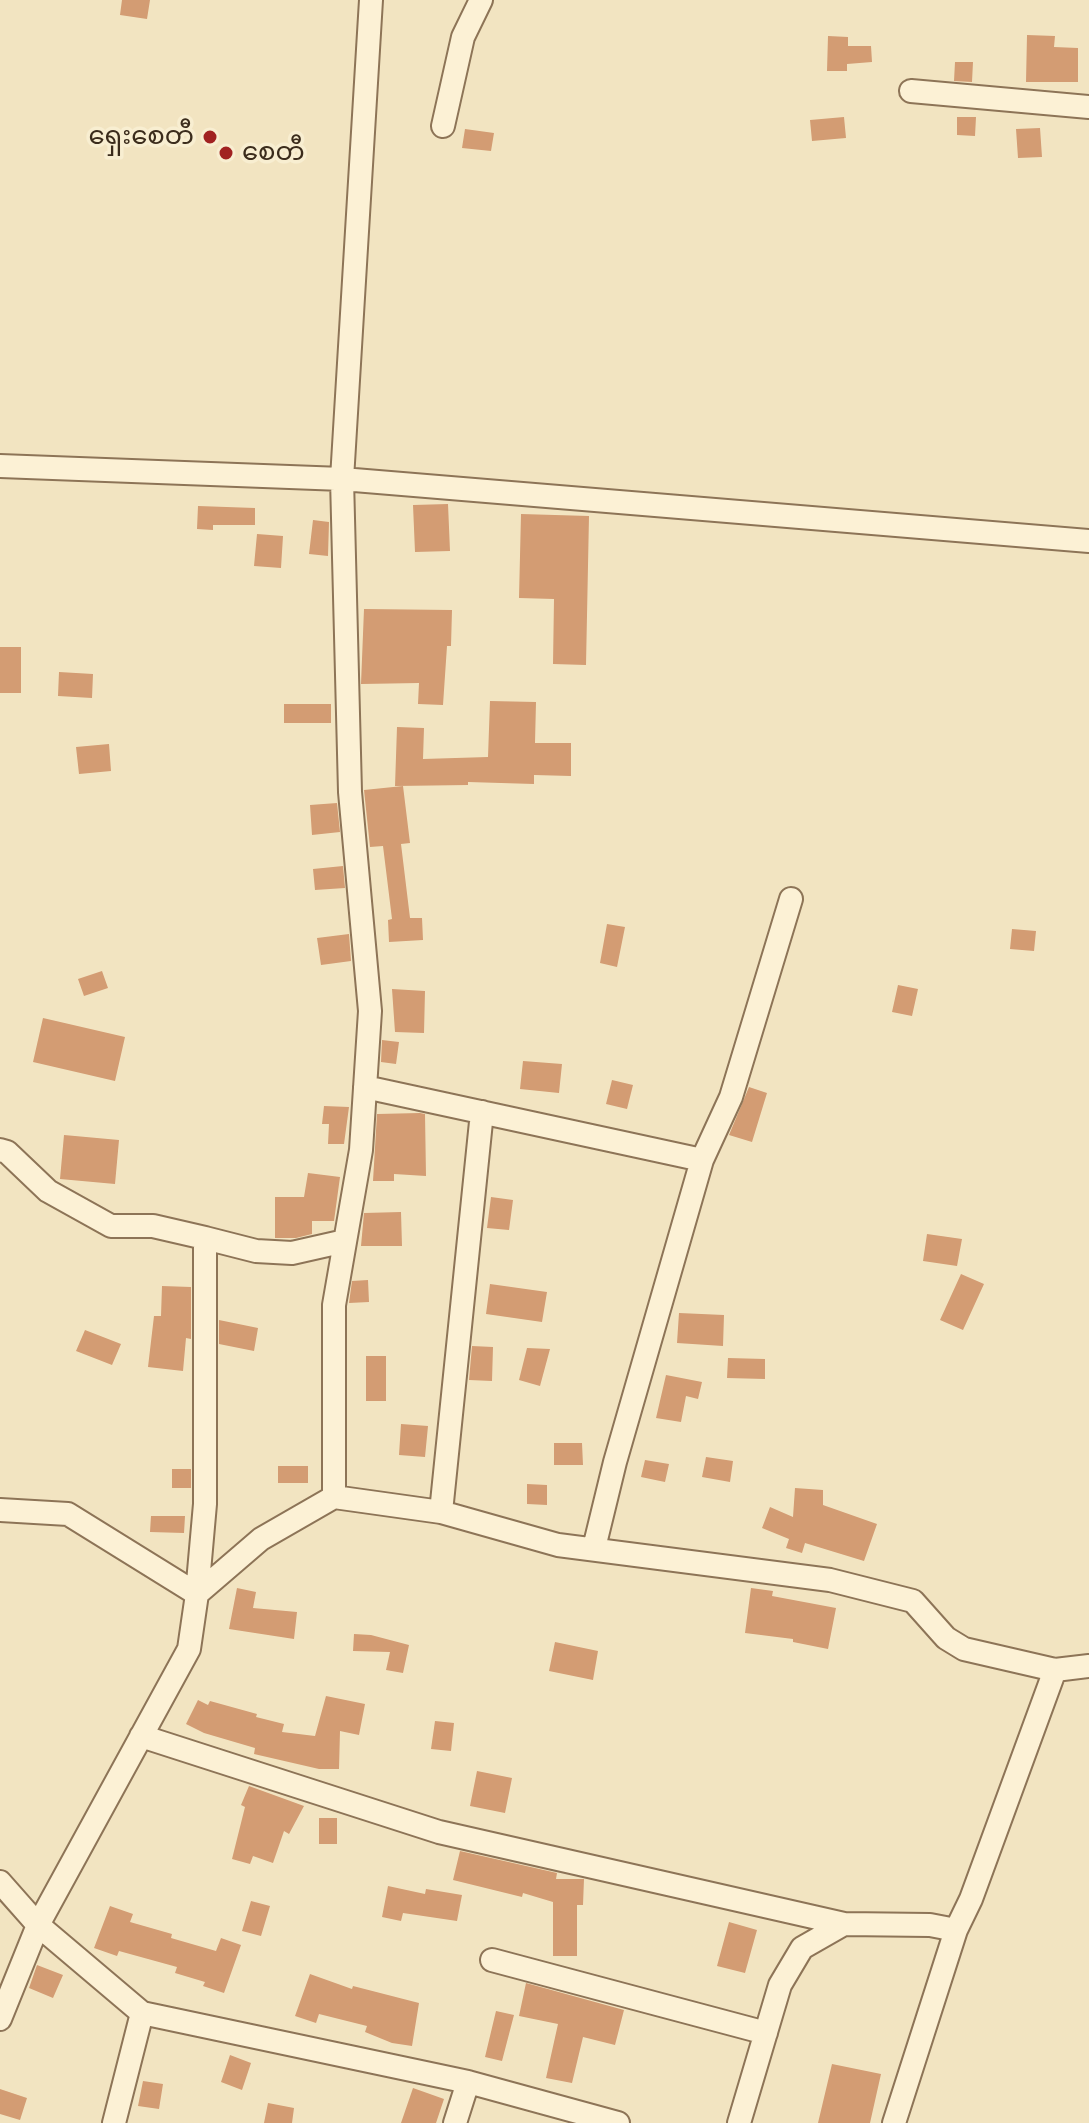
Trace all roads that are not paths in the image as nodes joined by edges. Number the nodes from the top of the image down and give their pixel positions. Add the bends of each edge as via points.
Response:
1 (371, 0) edge
2 (481, 0) edge
3 (911, 91) dead end
4 (1089, 107) edge
5 (443, 126) dead end
6 (0, 466) edge
7 (342, 479) junction
8 (1089, 541) edge
9 (791, 899) dead end
10 (365, 1087) junction
11 (482, 1112) junction
12 (0, 1150) edge
13 (702, 1160) junction
14 (205, 1238) junction
15 (345, 1241) junction
16 (334, 1497) junction
17 (0, 1510) edge
18 (441, 1512) junction
19 (594, 1548) junction
20 (197, 1594) junction
21 (1089, 1666) edge
22 (1055, 1670) junction
23 (141, 1736) junction
24 (0, 1882) edge
25 (844, 1924) junction
26 (38, 1925) junction
27 (956, 1930) junction
28 (492, 1960) dead end
29 (142, 2013) junction
30 (0, 2019) edge
31 (766, 2033) junction
32 (468, 2082) junction
33 (114, 2123) edge
34 (455, 2123) edge
35 (618, 2123) edge
36 (739, 2123) edge
37 (894, 2123) edge

1 - 7 street
2 - 5 street via 463,37
3 - 4 street
6 - 7 street
7 - 8 street
7 - 10 street via 350,792 370,1011
9 - 13 street via 731,1097
10 - 11 street
10 - 15 street via 361,1150
11 - 13 street
11 - 18 street
12 - 14 street via 48,1191 111,1226 153,1226
13 - 19 street
14 - 15 street via 256,1251 292,1253
14 - 20 street via 205,1504
15 - 16 street via 334,1305
16 - 18 street
16 - 20 street via 261,1539
17 - 20 street via 68,1514
18 - 19 street via 558,1545
19 - 22 street via 830,1580 913,1601 946,1638 964,1649
20 - 23 street via 189,1649
21 - 22 street
22 - 27 street
23 - 25 street via 439,1832
23 - 26 street
24 - 26 street
25 - 27 street
25 - 31 street via 802,1948 780,1985
26 - 29 street
26 - 30 street
27 - 37 street
28 - 31 street
29 - 32 street
29 - 33 street
31 - 36 street
32 - 34 street
32 - 35 street

